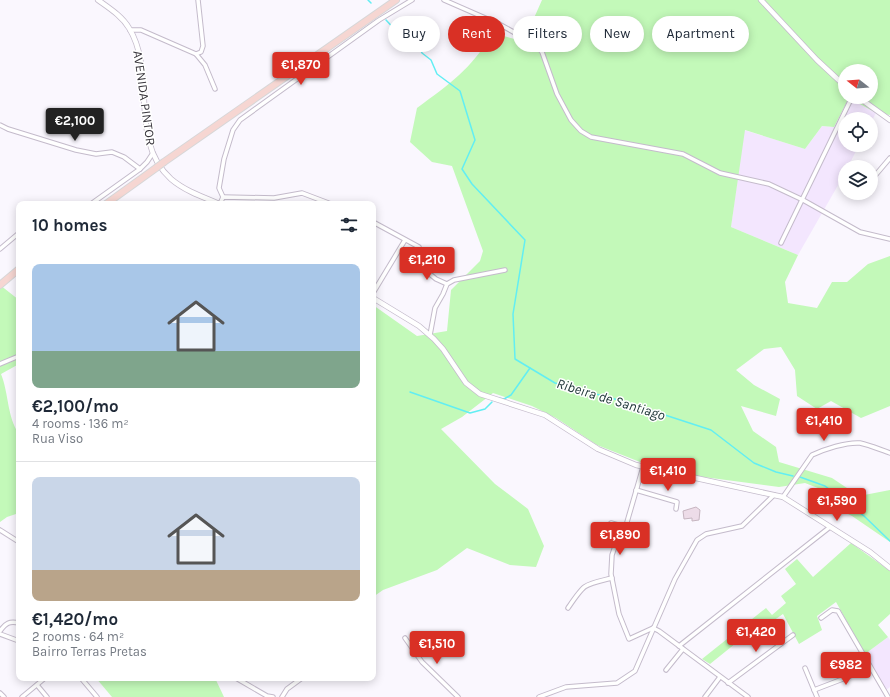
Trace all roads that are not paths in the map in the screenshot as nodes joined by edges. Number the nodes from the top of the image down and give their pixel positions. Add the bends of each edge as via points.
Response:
1 (98, 0) edge
2 (198, 0) edge
3 (396, 0) edge
4 (412, 0) edge
5 (444, 0) edge
6 (761, 0) edge
7 (130, 30) junction
8 (196, 54) junction
9 (838, 79) edge
10 (215, 89) dead end
11 (849, 104) edge
12 (868, 104) edge
13 (890, 120) edge
14 (0, 124) edge
15 (153, 153) junction
16 (890, 158) edge
17 (140, 169) junction
18 (878, 172) edge
19 (224, 198) junction
20 (803, 200) junction
21 (95, 201) edge
22 (110, 201) edge
23 (213, 201) edge
24 (222, 201) edge
25 (323, 201) edge
26 (376, 224) edge
27 (16, 236) edge
28 (890, 239) edge
29 (405, 240) junction
30 (781, 243) dead end
31 (0, 249) edge
32 (505, 270) dead end
33 (16, 272) edge
34 (447, 284) junction
35 (0, 285) edge
36 (376, 288) edge
37 (376, 300) edge
38 (430, 335) junction
39 (16, 357) edge
40 (0, 364) edge
41 (890, 453) edge
42 (643, 467) junction
43 (636, 490) junction
44 (774, 495) junction
45 (783, 497) junction
46 (676, 509) dead end
47 (626, 527) junction
48 (830, 527) junction
49 (606, 528) dead end
50 (0, 530) edge
51 (16, 540) edge
52 (890, 568) edge
53 (612, 578) junction
54 (568, 608) dead end
55 (821, 618) dead end
56 (16, 623) edge
57 (652, 628) junction
58 (0, 632) edge
59 (793, 635) dead end
60 (405, 638) dead end
61 (16, 640) edge
62 (681, 647) junction
63 (869, 665) junction
64 (806, 668) dead end
65 (666, 670) dead end
66 (720, 677) junction
67 (42, 681) edge
68 (84, 681) edge
69 (241, 681) edge
70 (298, 681) edge
71 (728, 683) junction
72 (37, 685) junction
73 (814, 690) junction
74 (0, 693) edge
75 (4, 697) edge
76 (22, 697) edge
77 (47, 697) edge
78 (97, 697) edge
79 (273, 697) edge
80 (282, 697) edge
81 (458, 697) edge
82 (539, 697) edge
83 (705, 697) edge
84 (748, 697) edge
85 (817, 697) edge
86 (888, 697) edge

1 - 7 street, AVENIDA PINTOR via 115,13
2 - 8 street via 203,46 201,52
3 - 22 highway, bridge
4 - 19 street via 379,20 240,120 233,130 224,160 219,188
5 - 20 street via 499,24 536,44 542,52 557,94 580,131 591,137 683,154 720,174 769,184
6 - 9 street
7 - 8 street via 142,30
7 - 15 street, AVENIDA PINTOR via 140,54 148,136
8 - 10 street via 205,65
11 - 20 street
12 - 13 street
14 - 17 street via 8,129 76,150 96,154 112,152
15 - 17 street
15 - 23 street, AVENIDA PINTOR via 171,178 185,189
16 - 18 street
17 - 21 street
19 - 24 street
19 - 25 street via 274,198 302,193
20 - 28 street via 860,232
20 - 30 street
26 - 29 street
27 - 31 street
29 - 34 street via 419,247 416,263 436,279
29 - 36 street
32 - 34 street via 454,280
33 - 35 highway
34 - 38 street via 435,308
37 - 38 street
38 - 42 street via 466,383 480,394 545,415 598,449
39 - 40 street
41 - 45 street via 855,443 819,451 812,455
42 - 43 street
42 - 44 street
43 - 46 street via 677,502
43 - 47 street
44 - 45 street
44 - 57 street via 742,526 706,534 697,540
45 - 48 street
47 - 49 street via 611,523
47 - 53 street via 619,535 612,555
48 - 52 street
48 - 62 street
50 - 51 street
53 - 54 street via 586,584
53 - 57 street via 619,614 629,639
55 - 63 street via 832,610 838,611
56 - 58 street via 5,624
57 - 62 street
57 - 82 street via 635,671 617,683 566,688
58 - 61 street
59 - 71 street
60 - 81 street via 422,662
62 - 65 street
62 - 66 street
63 - 73 street via 848,677
63 - 86 street
64 - 73 street
66 - 71 street
66 - 83 street
67 - 72 street
68 - 78 street
69 - 79 street
70 - 80 street via 287,689
71 - 84 street
72 - 76 street
72 - 77 street
73 - 85 street
74 - 75 street

